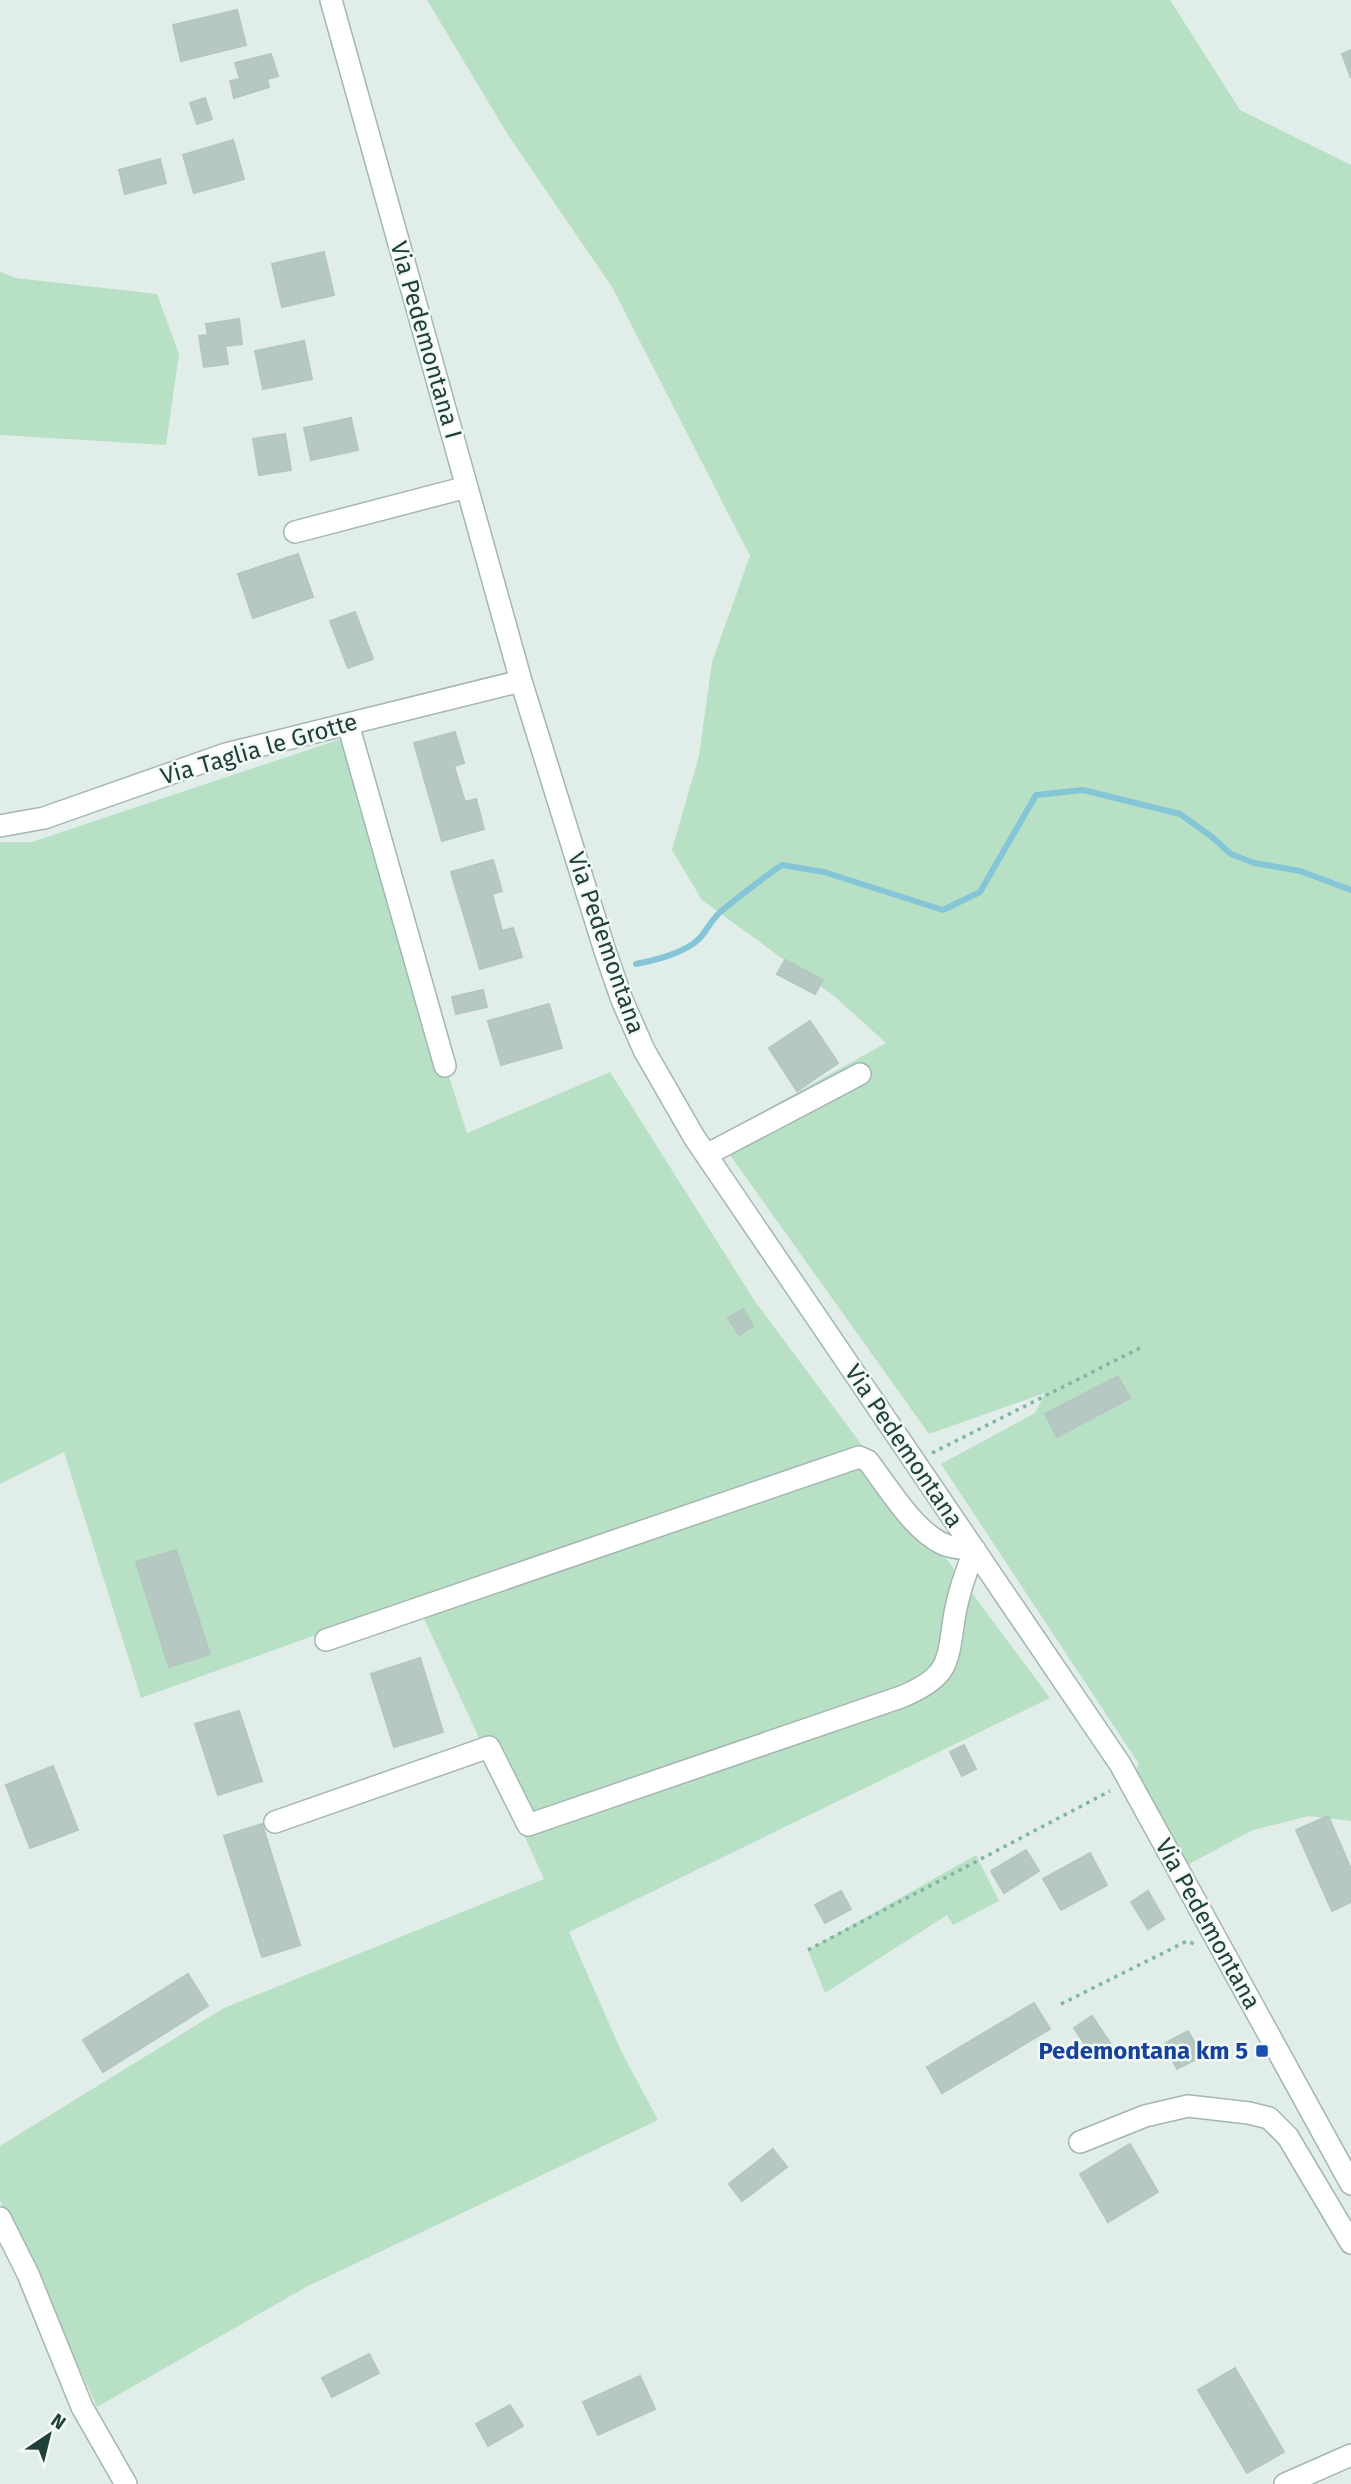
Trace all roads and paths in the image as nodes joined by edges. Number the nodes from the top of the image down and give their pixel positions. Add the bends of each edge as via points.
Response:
1 (331, 0) edge
2 (467, 487) junction
3 (295, 532) dead end
4 (521, 681) junction
5 (348, 724) junction
6 (0, 826) edge
7 (445, 1066) dead end
8 (860, 1074) dead end
9 (706, 1155) junction
10 (1140, 1348) dead end
11 (915, 1461) junction
12 (975, 1550) junction
13 (326, 1640) dead end
14 (1130, 1781) junction
15 (275, 1822) dead end
16 (1198, 1946) dead end
17 (808, 1950) dead end
18 (1061, 2004) dead end
19 (1080, 2142) dead end
20 (1351, 2184) edge
21 (0, 2218) edge
22 (1351, 2243) edge
23 (1351, 2455) edge
24 (126, 2484) edge
25 (1285, 2484) edge

1 - 2 street, Via Pedemontana I
2 - 3 street
2 - 4 street, Via Pedemontana I
4 - 5 street, Via Taglia le Grotte
4 - 9 street, Via Pedemontana via 622,1000 652,1065
5 - 6 street, Via Taglia le Grotte via 226,754 44,818
5 - 7 street
8 - 9 street
9 - 11 street, Via Pedemontana
10 - 11 path
11 - 12 street, Via Pedemontana
12 - 13 street via 935,1539 868,1461 859,1457
12 - 14 street, Via Pedemontana
12 - 15 street via 959,1592 947,1662 934,1679 901,1696 528,1825 489,1747
14 - 17 path
14 - 20 street, Via Pedemontana
16 - 18 path via 1187,1941
19 - 22 street via 1144,2116 1188,2106 1269,2118 1288,2137
21 - 24 street via 82,2407
23 - 25 street

